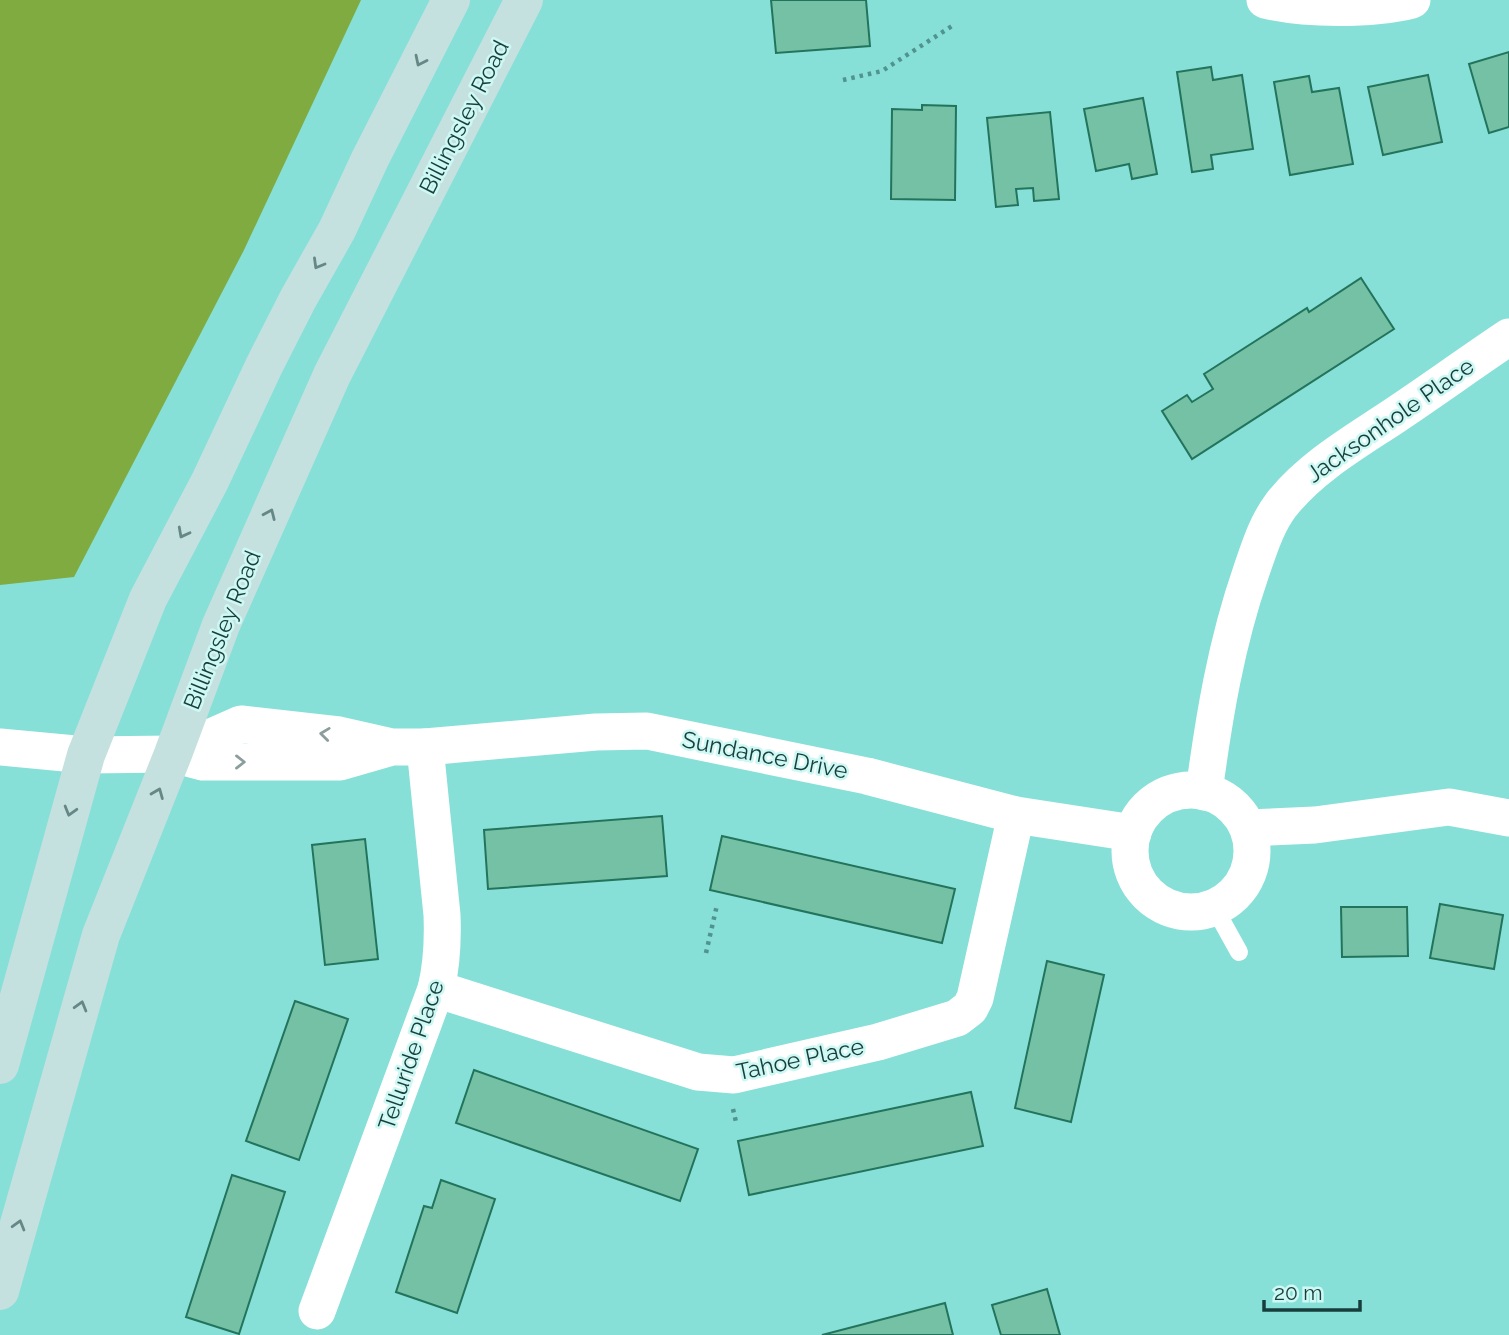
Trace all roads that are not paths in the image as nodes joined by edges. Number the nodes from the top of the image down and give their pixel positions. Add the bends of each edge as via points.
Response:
1 (451, 0) edge
2 (524, 0) edge
3 (1265, 0) edge
4 (1412, 0) edge
5 (1509, 337) edge
6 (0, 747) edge
7 (409, 747) junction
8 (173, 754) junction
9 (86, 755) junction
10 (1204, 792) junction
11 (1016, 815) junction
12 (1509, 818) edge
13 (1248, 828) junction
14 (1133, 833) junction
15 (1214, 907) junction
16 (1239, 952) dead end
17 (436, 989) junction
18 (0, 1065) edge
19 (0, 1291) edge
20 (317, 1311) dead end

1 -> 9 main road via 148,599
8 -> 2 main road, Billingsley Road via 221,625 332,375
3 - 4 street via 1348,7
5 - 10 street, Jacksonhole Place via 1335,455 1280,506 1265,530 1242,597
6 - 9 street, Sundance Drive
7 - 8 street, Sundance Drive via 241,724
7 - 11 street, Sundance Drive via 647,731 867,776
7 - 17 street, Telluride Place via 442,915
8 - 9 street, Sundance Drive
19 -> 8 main road, Billingsley Road via 101,935
9 -> 18 main road
10 - 13 street via 1223,799
10 - 14 street via 1169,794 1147,810
11 - 14 street, Sundance Drive
11 - 17 street, Tahoe Place via 970,1008 957,1018 902,1035 734,1075 698,1072
12 - 13 street via 1449,807 1315,825
13 - 15 street via 1249,870 1240,889
14 - 15 street via 1130,855 1146,893 1163,906 1184,912
15 - 16 lane
17 - 20 street, Telluride Place

